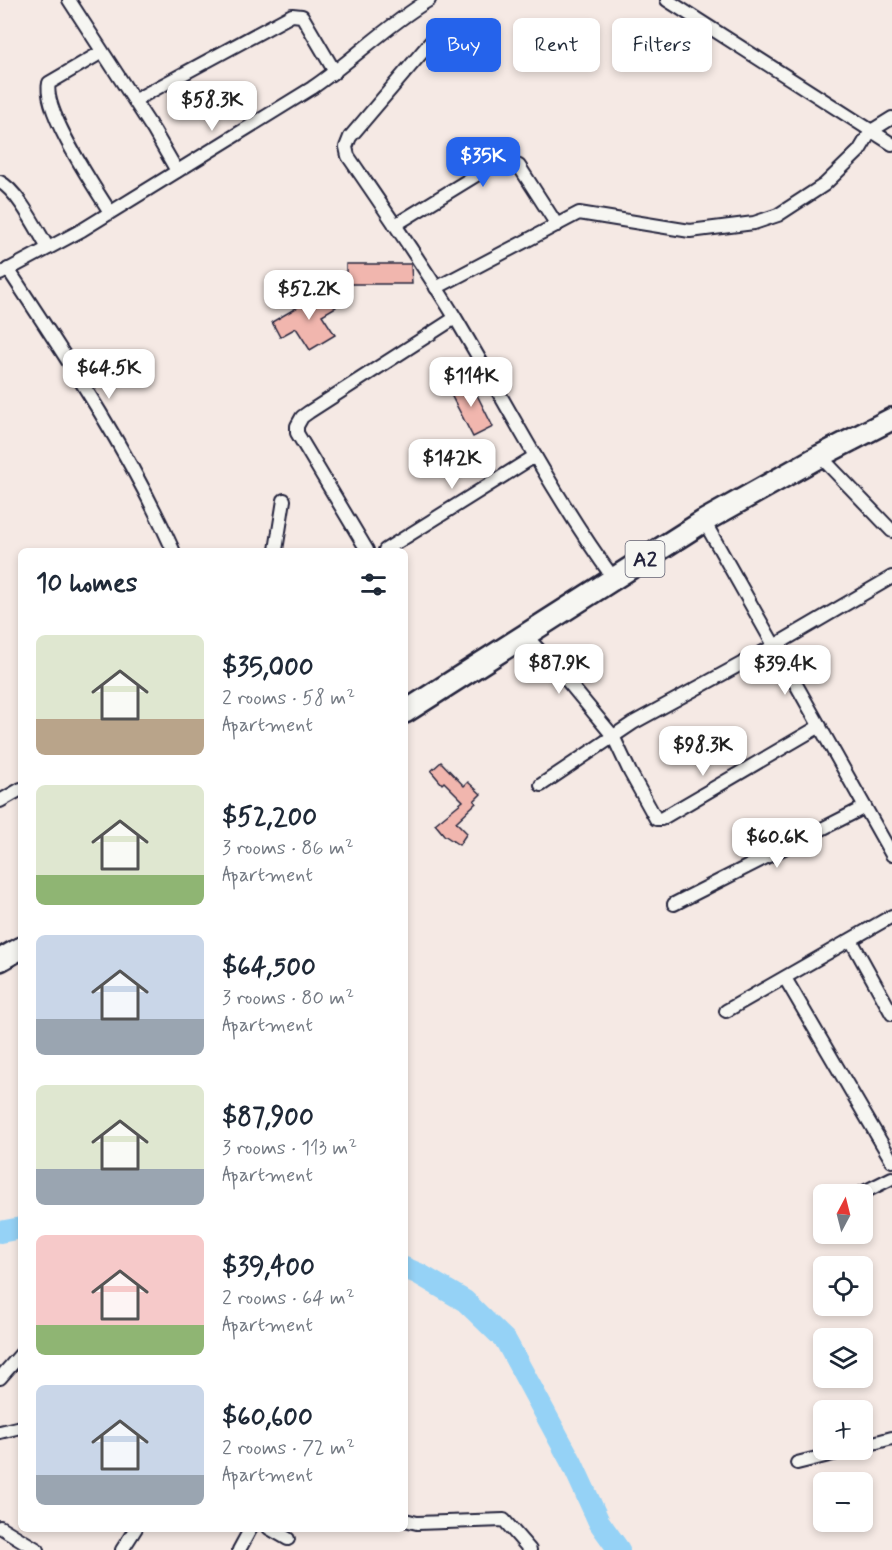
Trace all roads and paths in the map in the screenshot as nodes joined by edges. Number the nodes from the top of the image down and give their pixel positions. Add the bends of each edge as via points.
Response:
1 (69, 0) edge
2 (429, 0) edge
3 (667, 0) edge
4 (426, 47) edge
5 (102, 52) junction
6 (335, 72) junction
7 (135, 100) junction
8 (892, 118) edge
9 (872, 131) junction
10 (892, 144) edge
11 (177, 171) junction
12 (0, 182) edge
13 (110, 212) junction
14 (395, 225) junction
15 (557, 225) junction
16 (48, 248) junction
17 (4, 271) edge
18 (436, 288) junction
19 (455, 318) junction
20 (892, 419) edge
21 (535, 456) junction
22 (820, 456) junction
23 (284, 500) dead end
24 (704, 521) junction
25 (892, 531) edge
26 (172, 548) edge
27 (276, 548) edge
28 (366, 548) edge
29 (388, 548) edge
30 (892, 577) edge
31 (614, 579) junction
32 (526, 636) junction
33 (774, 646) junction
34 (408, 710) edge
35 (820, 726) junction
36 (613, 736) junction
37 (541, 785) dead end
38 (18, 791) edge
39 (0, 801) edge
40 (865, 807) junction
41 (892, 855) edge
42 (674, 904) dead end
43 (892, 916) edge
44 (851, 940) junction
45 (18, 950) edge
46 (0, 960) edge
47 (785, 978) junction
48 (726, 1011) dead end
49 (892, 1014) edge
50 (892, 1161) edge
51 (892, 1178) edge
52 (873, 1188) edge
53 (18, 1357) edge
54 (0, 1378) edge
55 (18, 1428) edge
56 (0, 1432) edge
57 (892, 1438) edge
58 (873, 1443) edge
59 (813, 1459) edge
60 (797, 1463) dead end
61 (408, 1521) edge
62 (0, 1527) edge
63 (134, 1532) edge
64 (249, 1532) edge
65 (276, 1532) edge
66 (288, 1539) dead end
67 (38, 1550) edge
68 (123, 1550) edge
69 (239, 1550) edge
70 (530, 1550) edge

1 - 5 street
2 - 6 street
3 - 9 street
4 - 14 street via 363,120 346,147 348,156
5 - 7 street
5 - 13 street via 49,83 47,96 70,146
6 - 7 street via 302,16 292,15
6 - 11 street
7 - 11 street
8 - 9 street
9 - 10 street
9 - 15 street via 859,151 824,185 778,215 754,223 690,231 579,213
11 - 13 street
12 - 16 street
13 - 16 street
14 - 15 street via 496,163 508,161 519,166
14 - 18 street
15 - 18 street
16 - 17 street
17 - 26 street via 87,391
18 - 19 street
19 - 21 street
19 - 28 street via 309,412 297,426 297,433
20 - 22 highway, A2
21 - 29 street
21 - 31 street via 585,540
22 - 24 highway, A2
22 - 25 street
23 - 27 street
24 - 31 highway, A2
24 - 33 street
30 - 33 street
31 - 32 highway, A2
32 - 34 highway, A2
32 - 36 street
33 - 35 street
33 - 36 street
35 - 36 street via 661,819 653,816
35 - 40 street
36 - 37 street
38 - 39 street
40 - 41 street
40 - 42 street
43 - 44 street
44 - 47 street
44 - 49 street
45 - 46 highway
47 - 48 street
47 - 50 street
51 - 52 street
53 - 54 street
55 - 56 street
57 - 58 street
59 - 60 street
61 - 70 street via 504,1520
62 - 67 street
63 - 68 street
64 - 69 street
65 - 66 street

